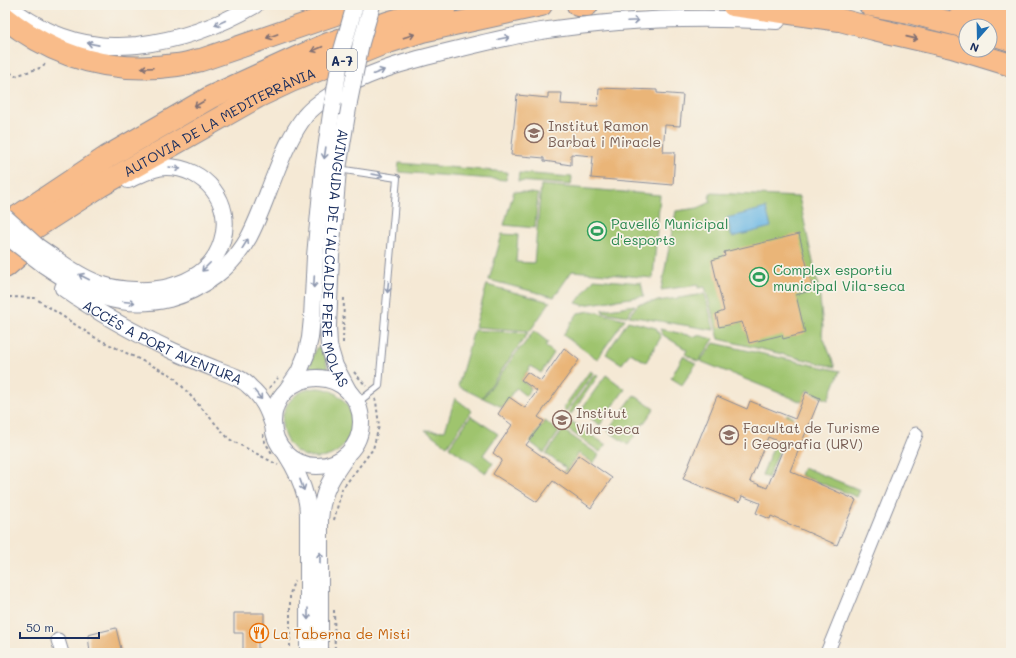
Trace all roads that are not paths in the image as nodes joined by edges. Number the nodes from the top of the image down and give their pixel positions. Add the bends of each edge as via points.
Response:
1 (7, 5) edge
2 (255, 5) edge
3 (355, 5) edge
4 (362, 5) edge
5 (372, 5) edge
6 (447, 5) edge
7 (541, 5) edge
8 (578, 5) edge
9 (587, 5) edge
10 (733, 5) edge
11 (870, 5) edge
12 (960, 5) edge
13 (5, 18) edge
14 (1011, 20) edge
15 (958, 25) edge
16 (874, 29) junction
17 (998, 36) edge
18 (1011, 40) edge
19 (1011, 65) edge
20 (159, 153) junction
21 (107, 157) junction
22 (338, 169) junction
23 (125, 181) junction
24 (5, 209) edge
25 (5, 218) edge
26 (5, 225) edge
27 (5, 235) edge
28 (5, 248) edge
29 (45, 264) junction
30 (5, 267) edge
31 (288, 388) junction
32 (353, 398) junction
33 (273, 425) junction
34 (916, 434) dead end
35 (348, 454) junction
36 (281, 458) junction
37 (58, 640) dead end
38 (62, 653) edge
39 (308, 653) edge
40 (320, 653) edge
41 (827, 653) edge

2 -> 1 street via 192,34 151,43 115,46 98,46 62,37 31,23
3 -> 31 street, AVINGUDA DE L'ALCALDE PERE MOLAS, bridge via 342,50 323,170 310,338 299,372
4 -> 13 highway via 202,60 142,68 77,58 40,42
5 - 22 street, AVINGUDA DE L'ALCALDE PERE MOLAS, bridge via 361,43
6 -> 21 highway, AUTOVIA DE LA MEDITERRÀNIA / A-7 via 387,23 296,58 211,97
20 -> 7 highway, AUTOVIA DE LA MEDITERRÀNIA / A-7 via 257,97 382,44 422,31
8 - 9 highway
10 - 16 highway via 840,20
11 - 15 highway
12 - 14 highway
16 -> 19 highway via 952,47
29 -> 16 street via 62,278 84,290 122,302 156,301 181,296 196,289 220,273 239,254 258,220 281,157 306,114 318,103 343,88 392,67 476,44 534,32 621,21 739,18
17 - 18 highway
20 - 23 highway via 152,165
20 - 28 highway, AUTOVIA DE LA MEDITERRÀNIA / A-7 via 100,186
21 - 24 highway via 81,166
21 - 26 highway, AUTOVIA DE LA MEDITERRÀNIA / A-7
22 - 32 street, AVINGUDA DE L'ALCALDE PERE MOLAS via 331,256 329,346 335,366
22 -> 32 lane via 397,178 379,386
23 -> 29 street via 164,167 187,171 201,178 218,197 224,214 223,241 215,258 201,272 176,284 156,289 133,290 99,284 79,274
23 - 30 highway via 41,235
25 - 29 street, bridge via 27,237
27 - 29 street, bridge
29 -> 33 street, ACCÉS A PORT AVENTURA via 56,284 126,328 240,379 250,386 260,397
31 - 32 street via 299,381 312,378 326,379 339,383
31 - 33 street via 279,399
32 - 35 street via 361,416 361,430
33 - 36 street
34 - 41 street
35 - 36 street via 336,462 323,466
40 -> 35 street via 320,519 323,499 329,485
36 -> 39 street via 296,470 306,500
37 - 38 street

